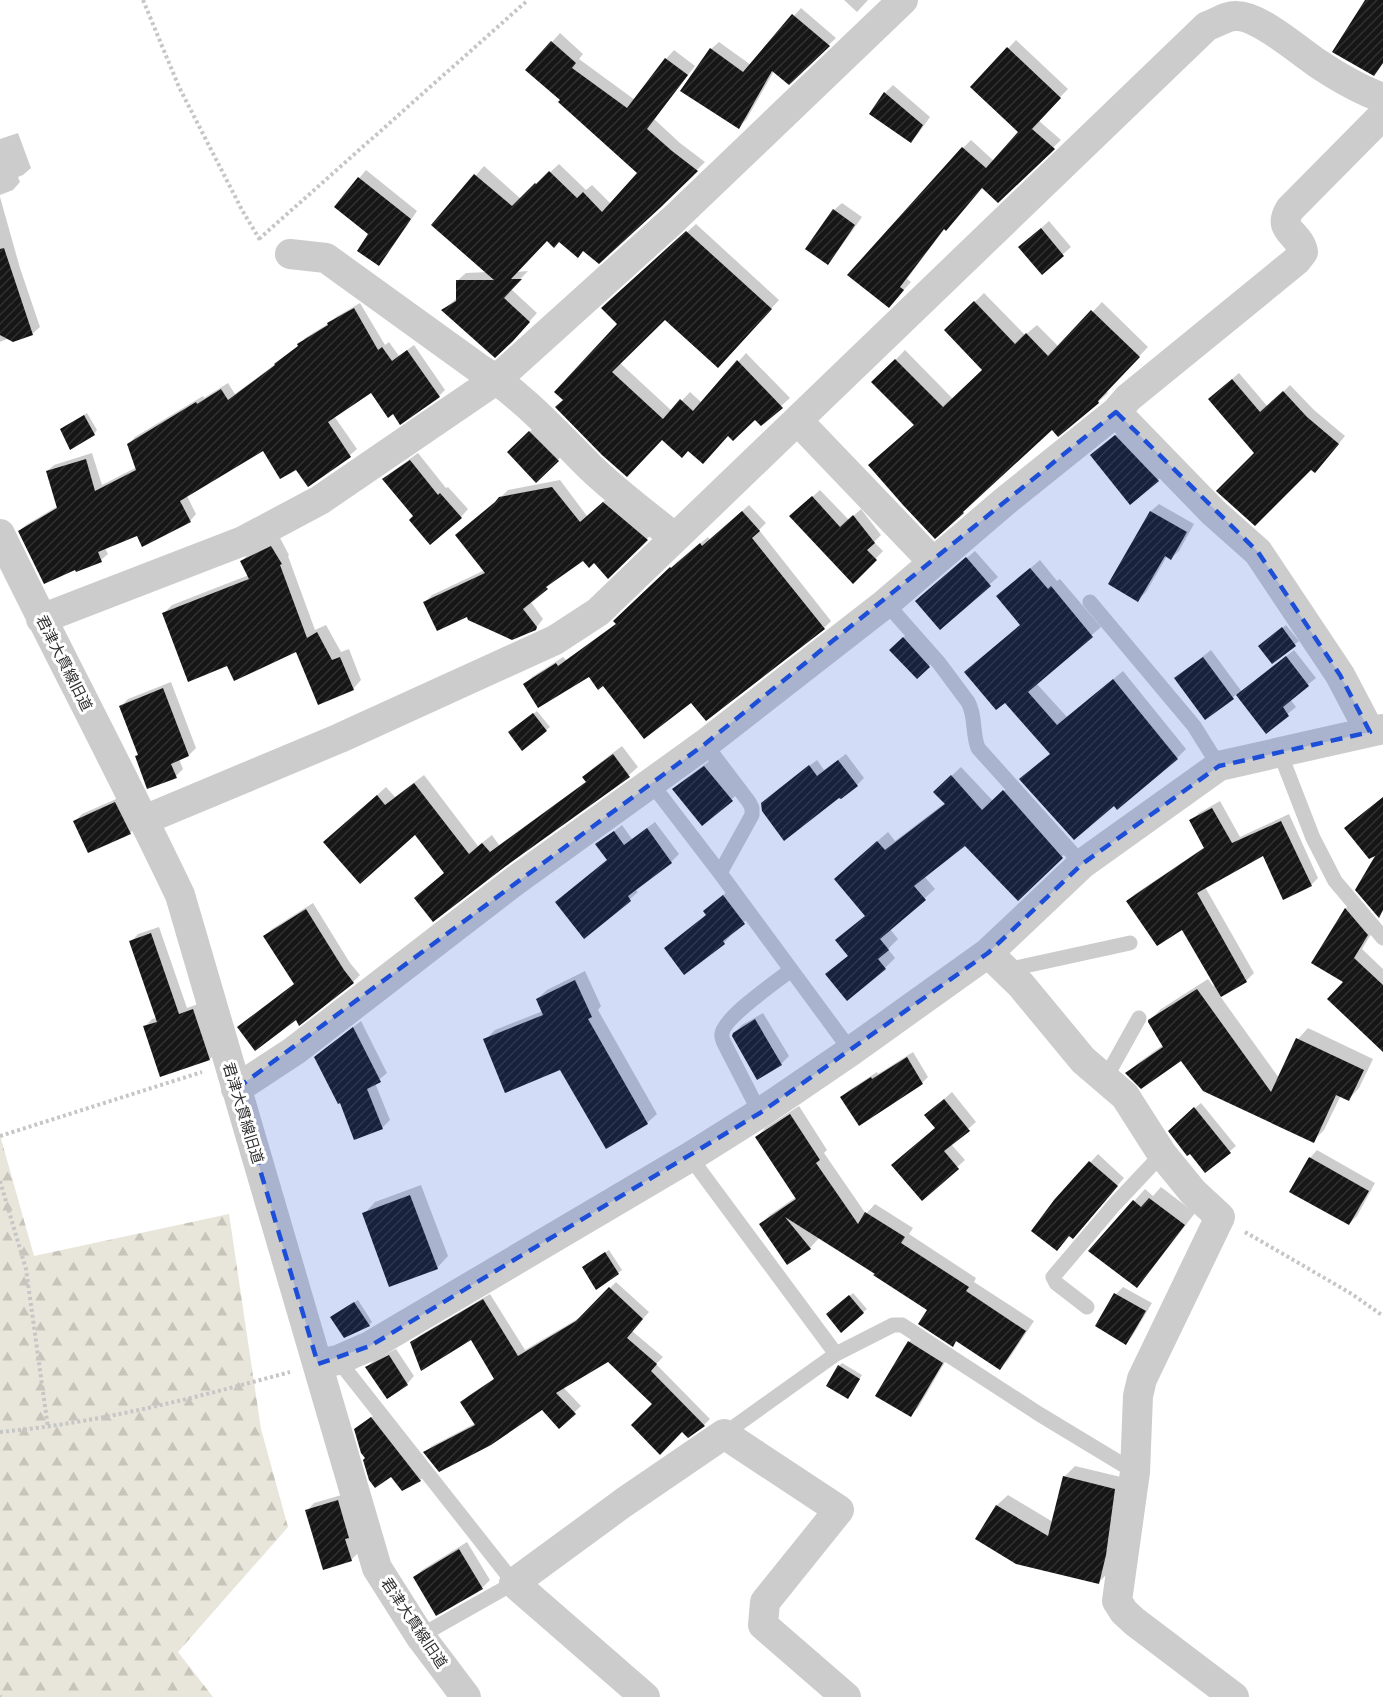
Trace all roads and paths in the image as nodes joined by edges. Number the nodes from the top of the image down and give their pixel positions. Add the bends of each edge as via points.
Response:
1 (143, 0) edge
2 (528, 0) edge
3 (903, 0) edge
4 (1242, 9) edge
5 (1383, 98) edge
6 (1383, 115) edge
7 (259, 239) junction
8 (290, 254) joint
9 (497, 379) junction
10 (1116, 412) junction
11 (798, 420) junction
12 (0, 534) edge
13 (675, 538) junction
14 (933, 562) junction
15 (1090, 602) dead end
16 (886, 603) junction
17 (41, 619) junction
18 (1377, 731) edge
19 (705, 744) junction
20 (1280, 753) junction
21 (1219, 766) junction
22 (651, 783) junction
23 (144, 820) junction
24 (1082, 864) junction
25 (720, 873) junction
26 (1383, 938) edge
27 (1130, 943) dead end
28 (997, 962) junction
29 (791, 970) junction
30 (1139, 1018) dead end
31 (851, 1051) junction
32 (232, 1076) junction
33 (1105, 1079) junction
34 (760, 1113) junction
35 (0, 1136) edge
36 (1162, 1154) junction
37 (690, 1157) junction
38 (0, 1181) edge
39 (1220, 1217) junction
40 (1087, 1307) dead end
41 (1383, 1316) edge
42 (836, 1354) junction
43 (328, 1362) junction
44 (48, 1428) junction
45 (0, 1432) edge
46 (724, 1434) junction
47 (1135, 1472) junction
48 (514, 1583) junction
49 (420, 1636) junction
50 (466, 1697) edge
51 (645, 1697) edge
52 (846, 1697) edge
53 (1234, 1697) edge

1 - 7 path via 179,87
2 - 7 path
3 - 9 street via 674,220
4 - 5 street via 1319,64 1367,93
4 - 11 street via 1207,26
6 - 10 street via 1290,209 1285,225 1302,248 1301,257 1128,398
7 - 8 path
8 - 9 street via 327,258
9 - 13 street via 592,469
9 - 17 street via 320,500 243,541
10 - 14 street
10 - 18 street via 1213,512 1258,552
11 - 13 street
11 - 14 street
12 - 17 street, 君津大貫線旧道
13 - 23 street via 598,612 555,640 340,738
14 - 16 street
15 - 21 lane via 1194,726
16 - 19 street
16 - 24 lane via 969,702 978,748
17 - 23 street, 君津大貫線旧道
18 - 20 street
19 - 22 street
19 - 25 lane via 752,808 752,815
20 - 21 street
20 - 26 lane via 1312,838 1335,881
21 - 24 street
22 - 25 lane
22 - 32 street via 516,880 294,1052
23 - 32 street, 君津大貫線旧道 via 180,895
24 - 28 street
25 - 29 lane
27 - 28 lane
28 - 31 street
28 - 33 street via 1083,1060
29 - 31 lane
29 - 34 lane via 737,1012 722,1034
30 - 33 lane
31 - 34 street
32 - 35 path
32 - 43 street, 君津大貫線旧道
33 - 36 street via 1125,1096
34 - 37 street
36 - 39 street
36 - 40 lane via 1053,1277
37 - 42 lane
37 - 43 street via 370,1346
38 - 44 path via 26,1269
39 - 41 path
39 - 47 street via 1143,1379 1136,1409
42 - 46 lane
42 - 47 lane via 893,1324 902,1325
43 - 44 path via 182,1402
43 - 48 lane
43 - 49 street, 君津大貫線旧道 via 377,1569
44 - 45 path
46 - 48 street
46 - 52 street via 839,1510 765,1602 763,1625
47 - 53 street via 1117,1601 1134,1622
48 - 49 lane
48 - 51 street
49 - 50 street, 君津大貫線旧道

